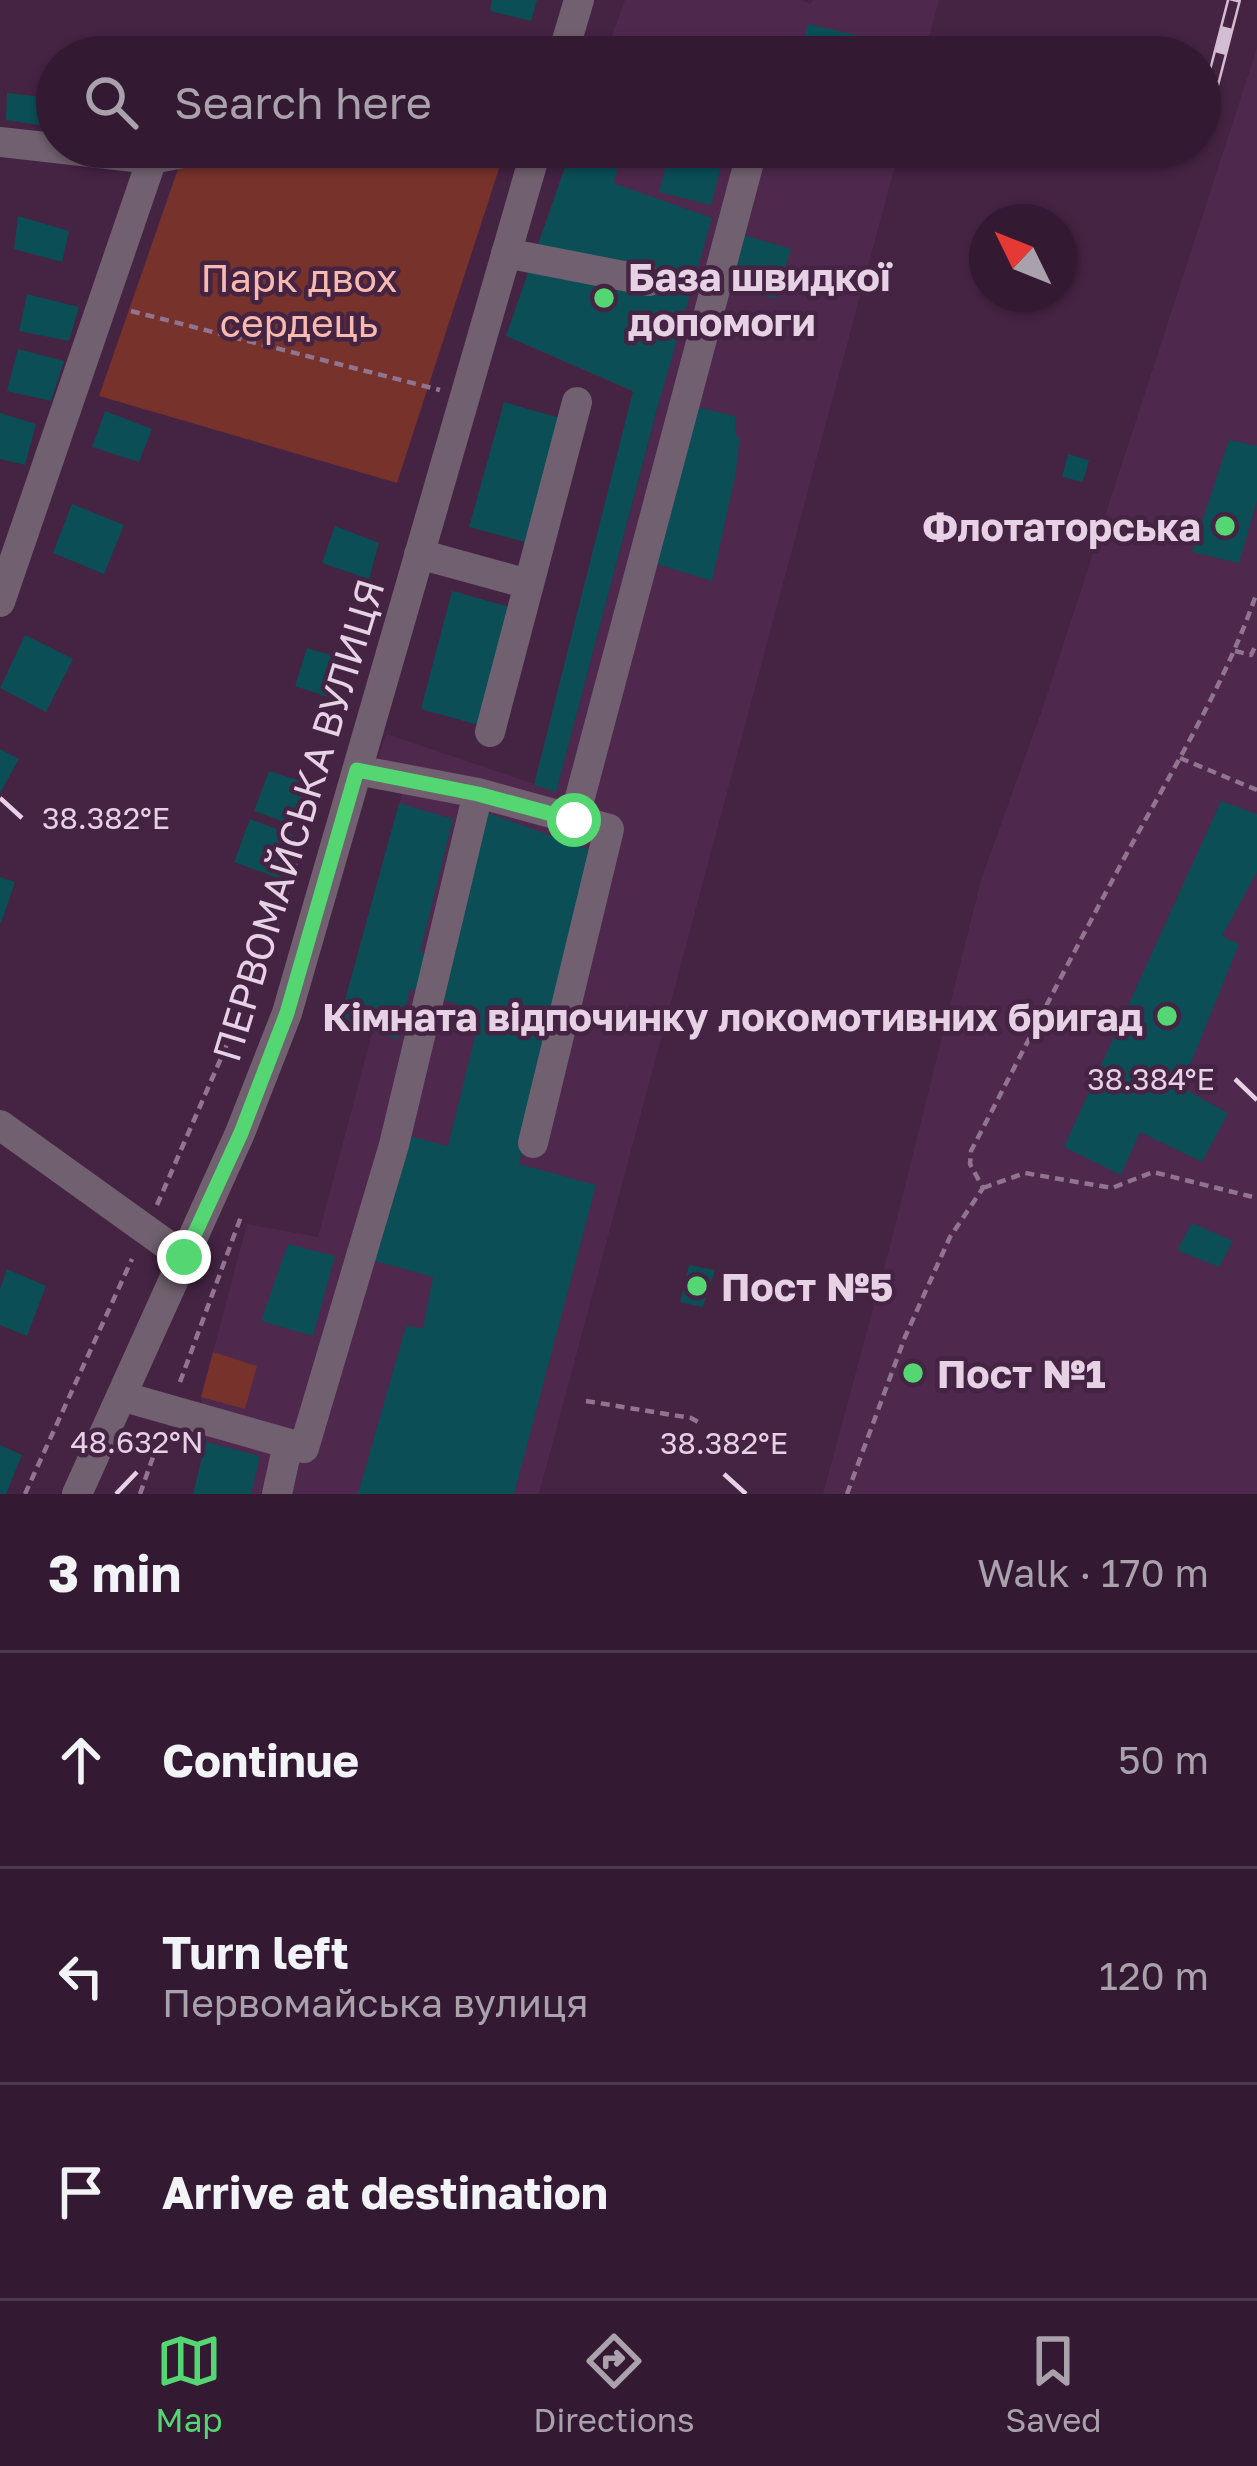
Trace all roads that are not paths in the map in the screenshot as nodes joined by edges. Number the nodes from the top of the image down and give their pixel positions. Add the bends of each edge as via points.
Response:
1 (579, 0) edge
2 (568, 36) edge
3 (0, 142) edge
4 (36, 146) edge
5 (149, 168) edge
6 (531, 168) edge
7 (747, 168) edge
8 (506, 254) junction
9 (649, 280) dead end
10 (577, 402) dead end
11 (419, 554) junction
12 (528, 584) junction
13 (0, 602) edge
14 (490, 732) dead end
15 (357, 770) junction
16 (478, 794) junction
17 (574, 820) junction
18 (0, 1125) edge
19 (533, 1143) dead end
20 (184, 1257) junction
21 (121, 1396) junction
22 (288, 1444) junction
23 (77, 1494) edge
24 (277, 1494) edge

1 - 2 street
3 - 4 street
5 - 13 street
6 - 8 street, ПЕРВОМАЙСЬКА ВУЛИЦЯ
7 - 17 street
8 - 9 street
8 - 11 street, ПЕРВОМАЙСЬКА ВУЛИЦЯ
10 - 12 street
11 - 12 street
11 - 15 street, ПЕРВОМАЙСЬКА ВУЛИЦЯ
12 - 14 street
15 - 16 street
15 - 20 street, ПЕРВОМАЙСЬКА ВУЛИЦЯ via 287,1013
16 - 17 street
16 - 22 street via 394,1144 304,1448
17 - 19 street via 609,829
18 - 20 street
20 - 21 street, ПЕРВОМАЙСЬКА ВУЛИЦЯ
21 - 22 street
21 - 23 street, ПЕРВОМАЙСЬКА ВУЛИЦЯ
22 - 24 street

